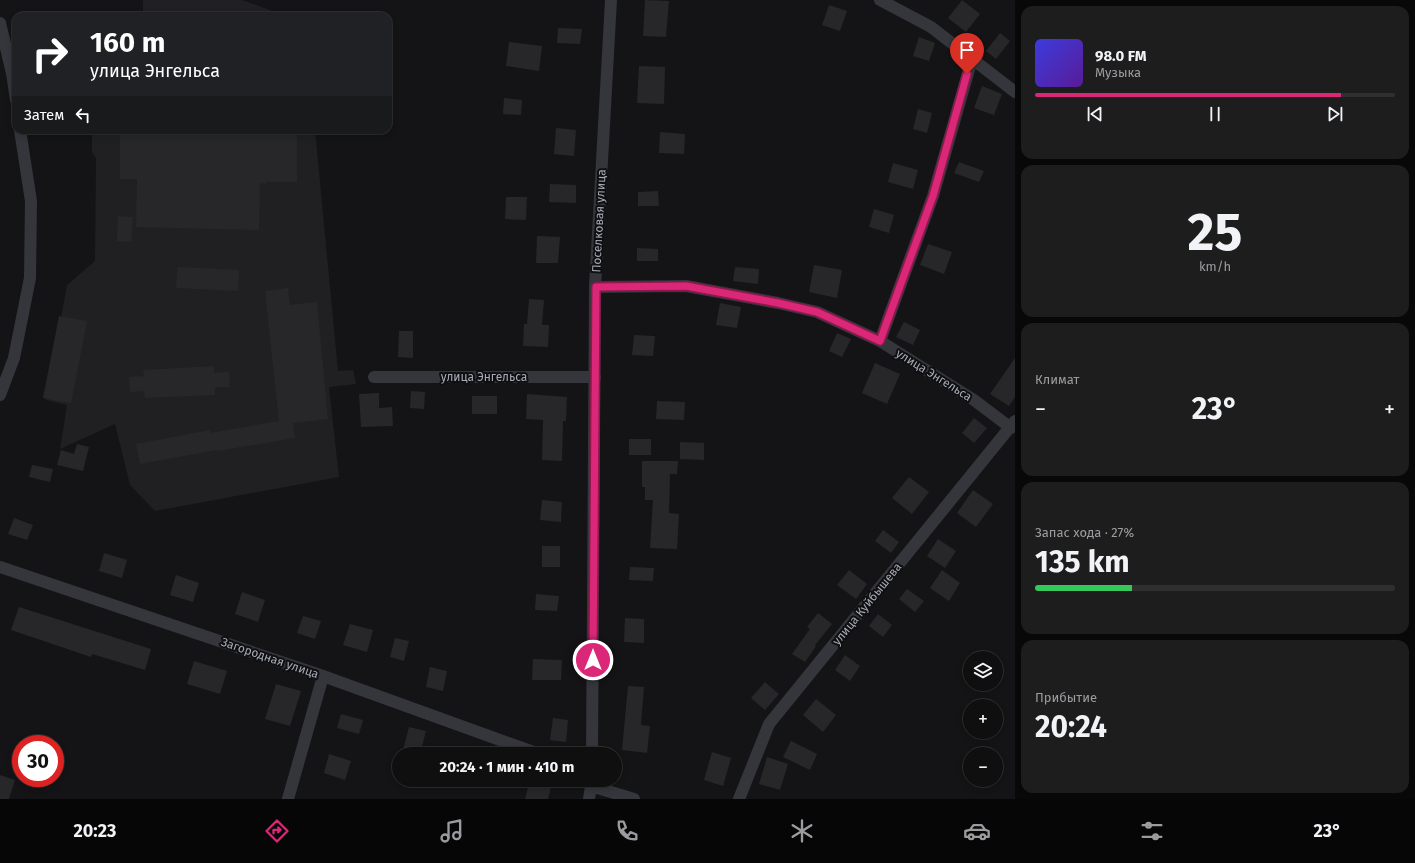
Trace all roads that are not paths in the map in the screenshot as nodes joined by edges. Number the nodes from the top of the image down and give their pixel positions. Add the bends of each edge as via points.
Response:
1 (611, 0) edge
2 (880, 0) edge
3 (0, 22) edge
4 (972, 59) junction
5 (12, 73) edge
6 (1015, 92) edge
7 (21, 134) edge
8 (596, 287) junction
9 (880, 341) junction
10 (374, 377) dead end
11 (595, 377) junction
12 (0, 395) edge
13 (1013, 424) edge
14 (0, 567) edge
15 (323, 676) junction
16 (520, 747) edge
17 (592, 747) edge
18 (590, 787) edge
19 (602, 787) edge
20 (288, 799) edge
21 (589, 799) edge
22 (634, 799) edge
23 (739, 799) edge

1 - 8 street, Поселковая улица
2 - 4 street via 931,27
3 - 5 street
4 - 6 street
4 - 9 street via 933,196
7 - 12 street via 31,201 30,278 14,358
8 - 9 street, улица Энгельса via 686,286 778,303 817,312
8 - 11 street, Поселковая улица
9 - 13 street, улица Энгельса
10 - 11 street, улица Энгельса
11 - 17 street, Поселковая улица
13 - 23 street, улица Куйбышева via 769,724
14 - 15 street, Загородная улица
15 - 16 street, Загородная улица
15 - 20 street
18 - 21 street
19 - 22 street

